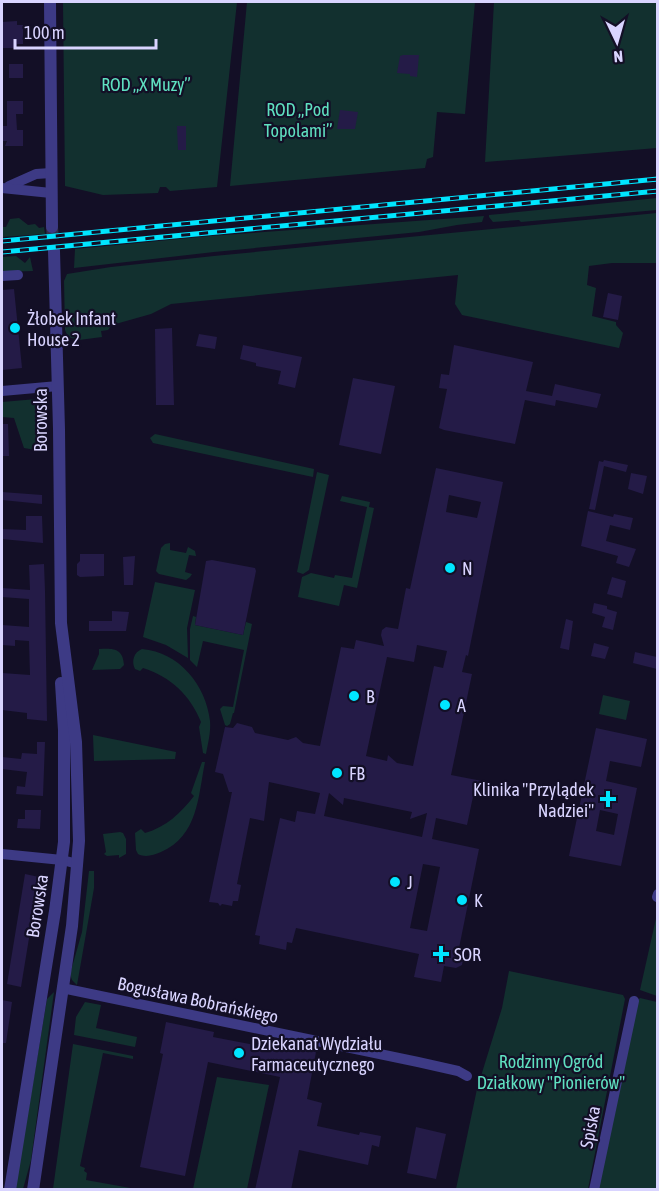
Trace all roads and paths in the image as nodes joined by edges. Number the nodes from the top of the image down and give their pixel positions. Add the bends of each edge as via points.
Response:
1 (51, 2) edge
2 (51, 173) junction
3 (4, 188) edge
4 (51, 196) junction
5 (52, 227) tunnel mouth
6 (54, 251) tunnel mouth
7 (18, 275) dead end
8 (2, 276) edge
9 (58, 386) junction
10 (2, 391) edge
11 (62, 626) junction
12 (2, 854) edge
13 (62, 860) junction
14 (78, 864) junction
15 (62, 988) junction
16 (634, 1001) dead end
17 (467, 1076) dead end
18 (10, 1190) edge
19 (33, 1190) edge
20 (594, 1190) edge

1 - 2 street
2 - 3 street via 36,174
2 - 4 street
3 - 4 street
4 - 5 street
6 - 9 street, Borowska
7 - 8 street
9 - 10 street
9 - 11 street, Borowska
11 - 13 street, Borowska
11 - 14 street, Borowska via 76,742
12 - 13 street
13 - 14 street
13 - 18 street, Borowska
14 - 15 street, Borowska
15 - 17 street, Bogusława Bobrańskiego via 418,1062
15 - 19 street, Borowska
16 - 20 street, Spiska

